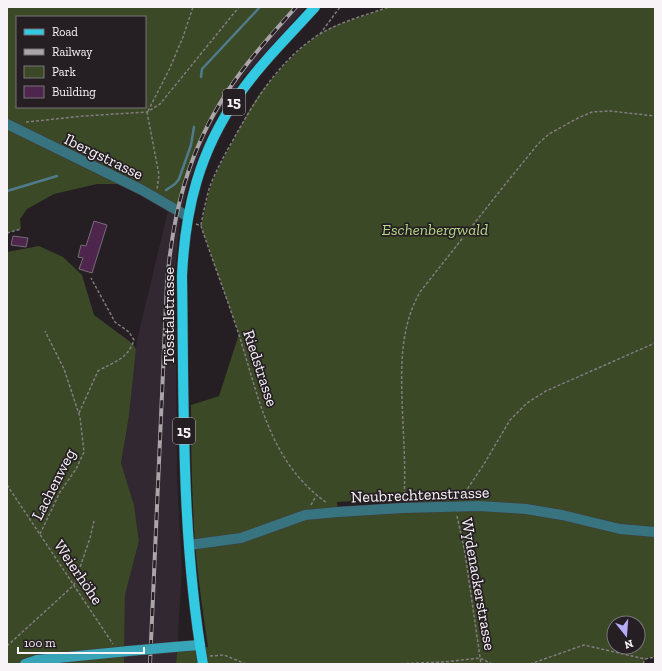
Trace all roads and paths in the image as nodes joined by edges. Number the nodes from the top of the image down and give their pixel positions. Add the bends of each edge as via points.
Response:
1 (194, 7) edge
2 (239, 7) edge
3 (315, 7) edge
4 (340, 7) edge
5 (389, 7) edge
6 (318, 35) junction
7 (147, 112) junction
8 (655, 116) edge
9 (22, 122) dead end
10 (7, 124) edge
11 (156, 199) junction
12 (187, 216) junction
13 (200, 226) junction
14 (21, 229) dead end
15 (7, 233) edge
16 (91, 278) dead end
17 (45, 331) dead end
18 (655, 343) edge
19 (79, 413) junction
20 (7, 484) edge
21 (454, 507) junction
22 (403, 508) junction
23 (338, 512) junction
24 (94, 521) dead end
25 (655, 532) edge
26 (40, 534) junction
27 (189, 545) junction
28 (74, 585) junction
29 (200, 645) junction
30 (7, 646) edge
31 (124, 652) junction
32 (655, 657) edge
33 (480, 658) junction
34 (645, 659) junction
35 (202, 660) edge
36 (25, 664) edge
37 (246, 664) edge
38 (391, 664) edge
39 (481, 664) edge
40 (492, 664) edge
41 (530, 664) edge
42 (643, 664) edge

1 - 7 path via 169,70
2 - 7 path via 160,104
3 - 12 main road, Tösstalstrasse / 15 via 250,80 228,112 205,156
4 - 6 path
5 - 6 path via 334,26
6 - 13 path via 285,64 251,107 217,171
7 - 9 path
7 - 11 path via 160,175
8 - 22 path via 596,112 582,116 550,134 538,144 420,292 406,325 402,351
10 - 11 street, Ibergstrasse
11 - 12 street, Ibergstrasse
12 - 13 path
12 - 27 main road, Tösstalstrasse / 15 via 182,276 185,474
13 - 23 path, Riedstrasse via 273,438 298,476 317,496
14 - 15 path
16 - 19 path via 115,322 129,332 134,340 131,347 116,362 98,371
17 - 19 path, Lachenweg via 64,369
18 - 21 path via 527,403 510,420 473,482
19 - 26 path, Lachenweg via 84,452 76,470 60,492
20 - 26 path, Weierhöhe
21 - 22 street, Neubrechtenstrasse
21 - 25 street, Neubrechtenstrasse via 526,509 550,512 620,529
21 - 33 path, Wydenackerstrasse via 465,553
22 - 23 street, Neubrechtenstrasse
23 - 27 street, Neubrechtenstrasse via 298,517 241,538
24 - 28 path
26 - 28 path, Weierhöhe
27 - 29 main road, Tösstalstrasse / 15
28 - 30 path
28 - 31 path, Weierhöhe
29 - 31 street, bridge
29 - 35 main road, Tösstalstrasse / 15
31 - 36 street via 37,660
32 - 34 path
33 - 38 path
33 - 39 path, Wydenackerstrasse
33 - 40 path
34 - 41 path via 584,645
34 - 42 path
35 - 37 path via 224,655

